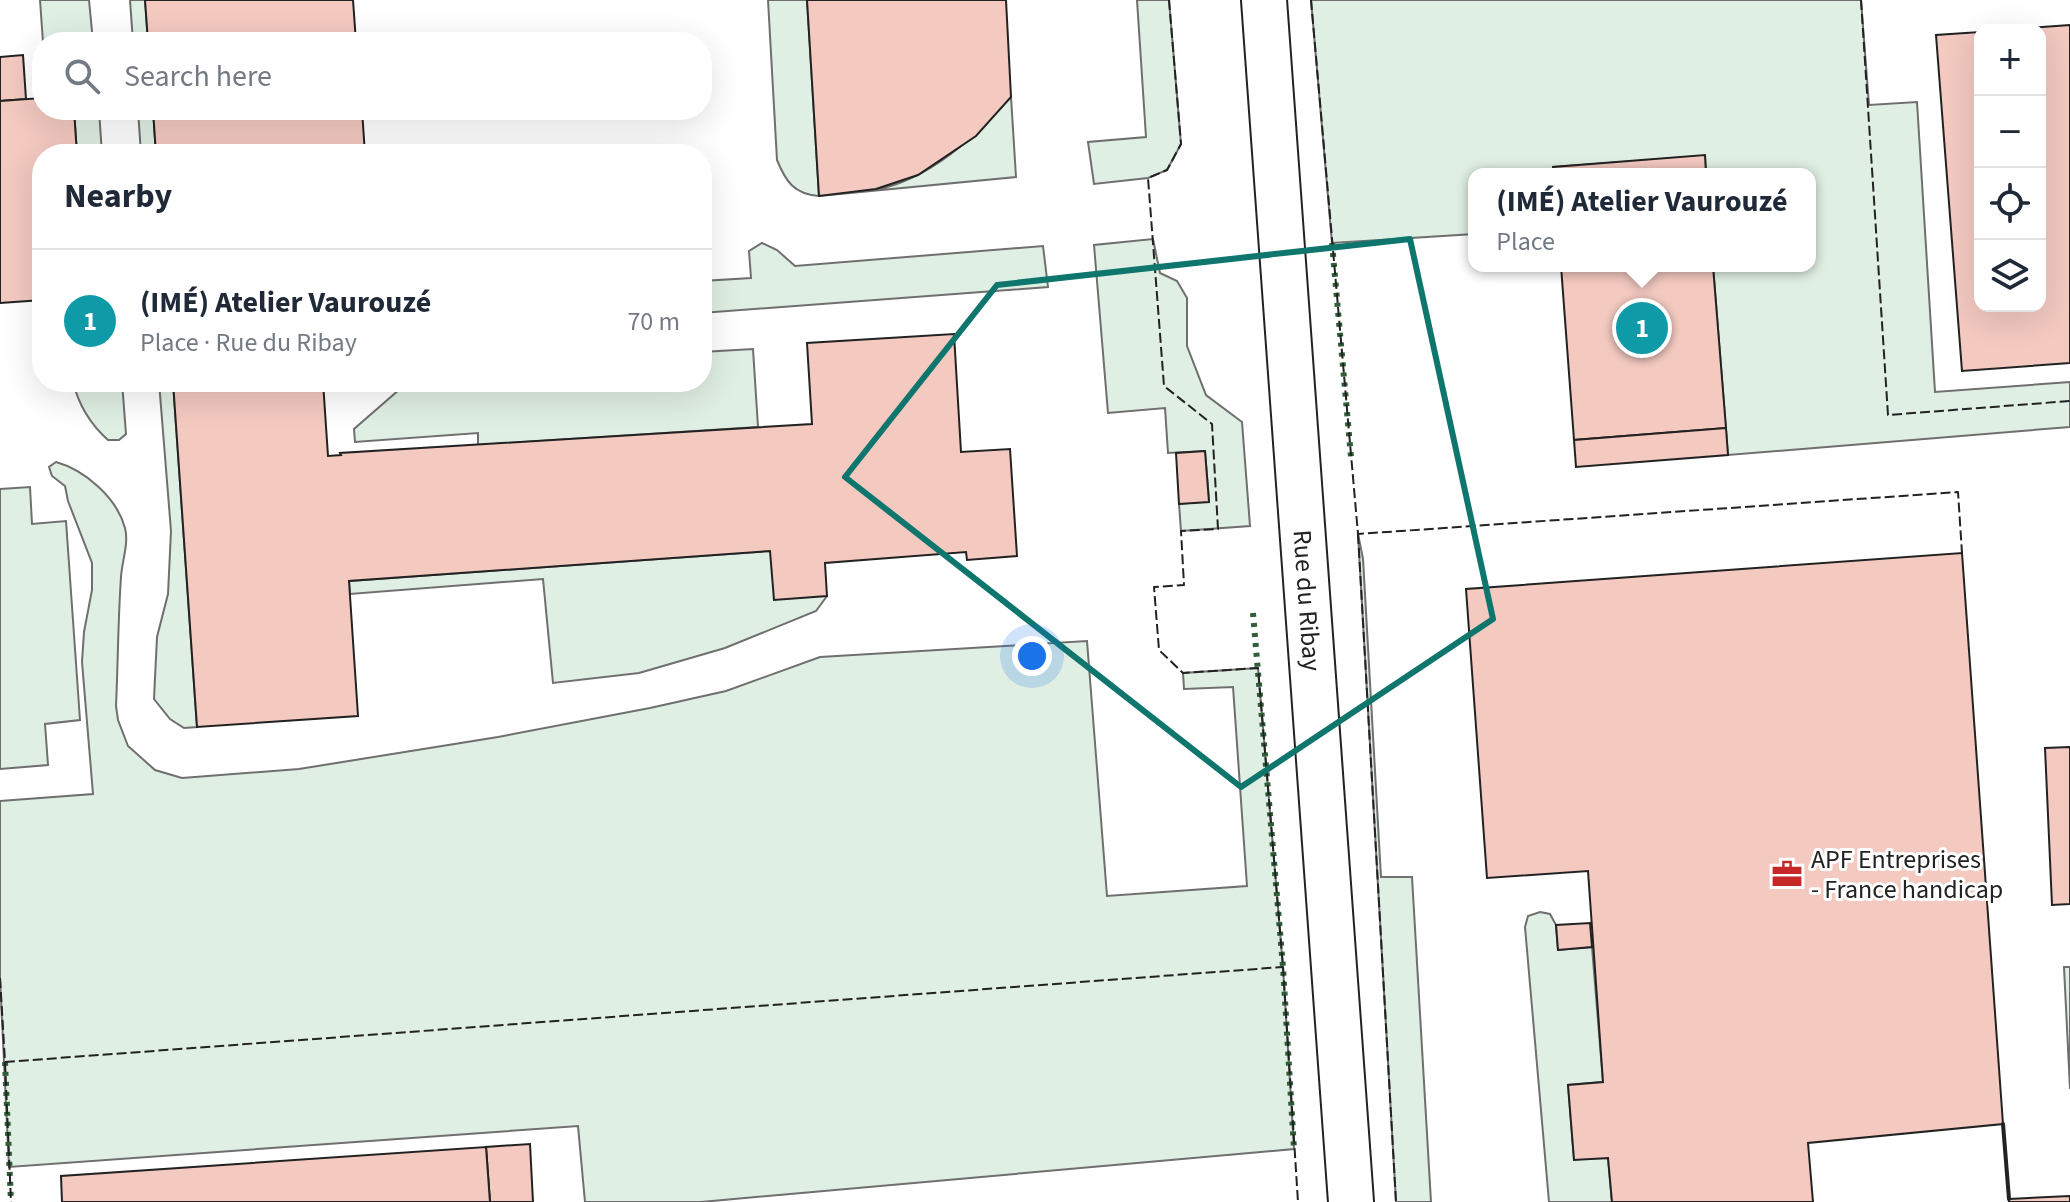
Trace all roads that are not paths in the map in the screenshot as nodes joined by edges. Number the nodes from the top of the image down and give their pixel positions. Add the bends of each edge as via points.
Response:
1 (1264, 0) edge
2 (1351, 1202) edge

1 - 2 street, Rue du Ribay

